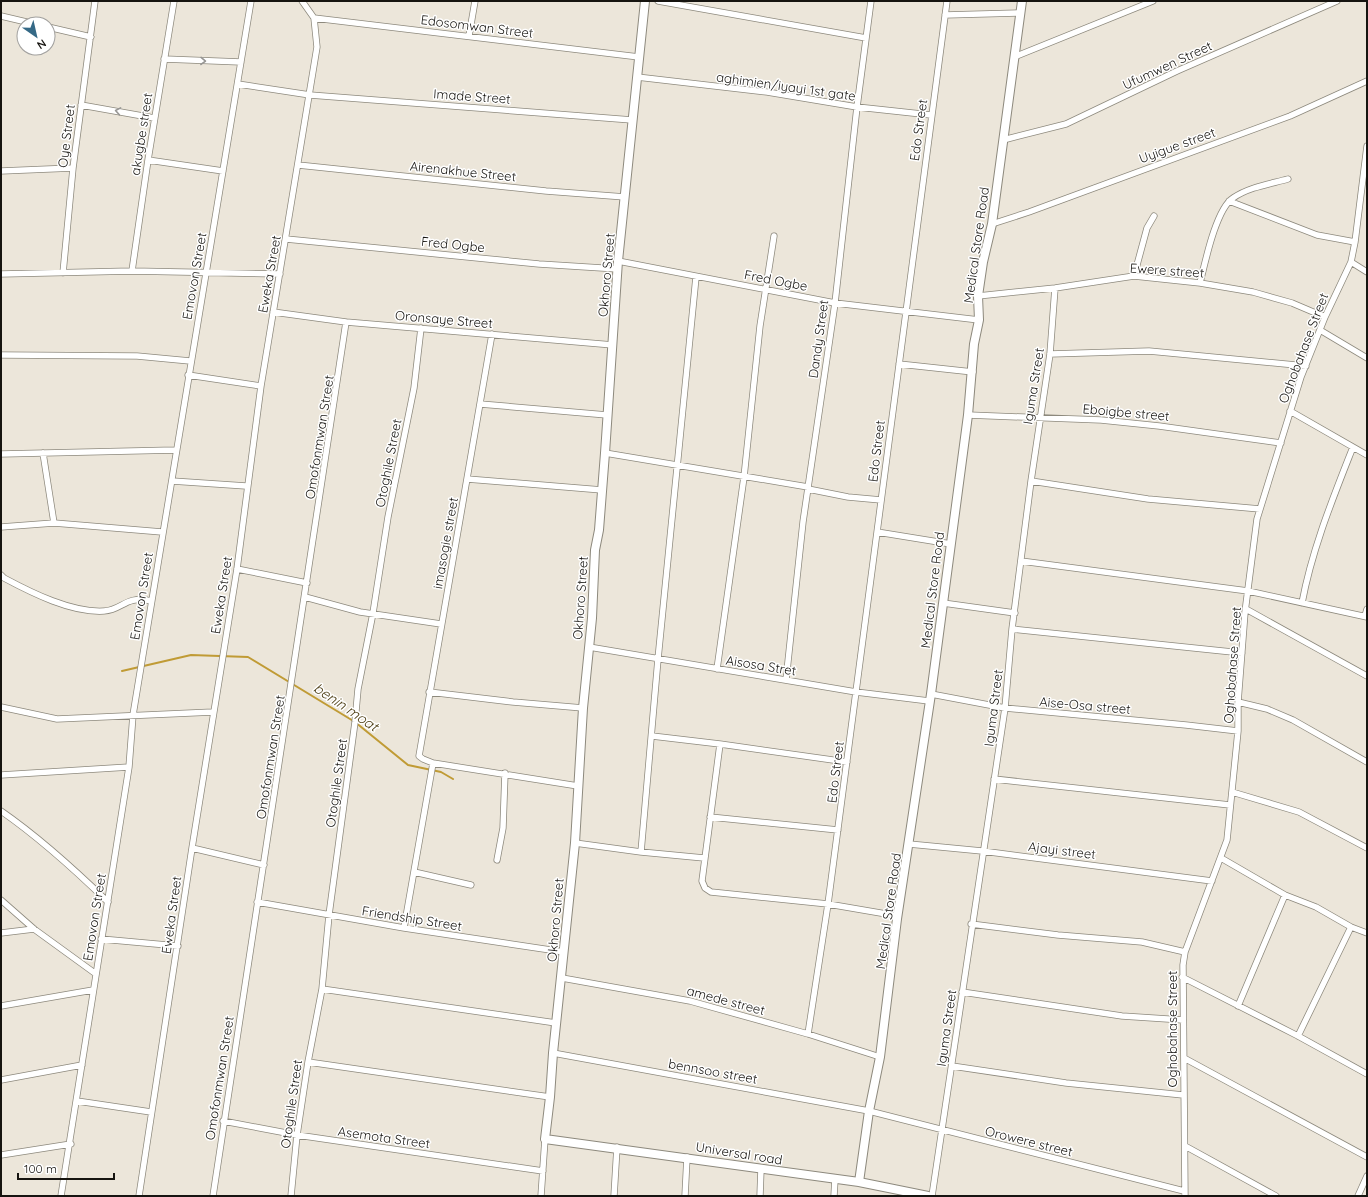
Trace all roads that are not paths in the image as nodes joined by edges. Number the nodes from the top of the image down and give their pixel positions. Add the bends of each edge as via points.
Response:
1 (95, 1) edge
2 (174, 1) edge
3 (251, 1) edge
4 (302, 1) edge
5 (475, 1) edge
6 (645, 1) edge
7 (658, 1) edge
8 (871, 1) edge
9 (947, 1) edge
10 (1022, 1) edge
11 (1153, 1) edge
12 (1337, 1) edge
13 (1021, 13) junction
14 (945, 15) junction
15 (1, 16) edge
16 (314, 18) junction
17 (16, 20) edge
18 (56, 29) edge
19 (469, 36) junction
20 (91, 37) junction
21 (866, 38) junction
22 (638, 57) junction
23 (1014, 57) junction
24 (164, 59) junction
25 (241, 62) junction
26 (637, 77) junction
27 (1367, 81) edge
28 (238, 84) junction
29 (310, 95) junction
30 (81, 105) junction
31 (857, 107) junction
32 (931, 115) junction
33 (154, 118) junction
34 (632, 120) junction
35 (1003, 140) junction
36 (1367, 146) edge
37 (148, 160) junction
38 (298, 165) junction
39 (73, 168) junction
40 (1, 171) edge
41 (223, 171) junction
42 (1288, 179) dead end
43 (625, 197) junction
44 (1229, 201) junction
45 (1154, 216) dead end
46 (992, 224) junction
47 (774, 236) dead end
48 (286, 239) junction
49 (1355, 242) junction
50 (1351, 262) junction
51 (618, 265) junction
52 (132, 271) junction
53 (1367, 272) edge
54 (63, 273) junction
55 (1, 274) edge
56 (205, 274) junction
57 (280, 274) junction
58 (1134, 276) junction
59 (696, 277) junction
60 (1200, 283) junction
61 (1055, 288) junction
62 (767, 289) junction
63 (978, 296) junction
64 (835, 304) junction
65 (906, 311) junction
66 (273, 312) junction
67 (1325, 317) junction
68 (979, 320) junction
69 (346, 322) junction
70 (421, 328) junction
71 (1320, 330) junction
72 (492, 334) junction
73 (613, 345) junction
74 (1050, 354) junction
75 (1, 355) edge
76 (1367, 358) edge
77 (190, 361) junction
78 (899, 364) junction
79 (1306, 366) junction
80 (973, 372) junction
81 (188, 375) junction
82 (261, 386) junction
83 (480, 404) junction
84 (1290, 411) junction
85 (607, 415) junction
86 (968, 415) junction
87 (1039, 417) junction
88 (1280, 443) junction
89 (1353, 447) junction
90 (175, 450) junction
91 (43, 453) junction
92 (605, 453) junction
93 (1, 454) edge
94 (1367, 455) edge
95 (678, 466) junction
96 (744, 477) junction
97 (467, 479) junction
98 (172, 481) junction
99 (1031, 481) junction
100 (246, 486) junction
101 (808, 488) junction
102 (602, 490) junction
103 (881, 500) junction
104 (1260, 509) junction
105 (54, 523) junction
106 (1, 527) edge
107 (162, 532) junction
108 (877, 532) junction
109 (951, 544) junction
110 (1021, 561) junction
111 (237, 569) junction
112 (1, 575) edge
113 (307, 584) junction
114 (1248, 591) junction
115 (305, 597) junction
116 (151, 601) junction
117 (1302, 602) junction
118 (943, 603) junction
119 (1246, 609) junction
120 (1367, 609) edge
121 (373, 613) junction
122 (1014, 613) junction
123 (1366, 616) edge
124 (441, 624) junction
125 (1012, 629) junction
126 (589, 647) junction
127 (1242, 653) junction
128 (658, 659) junction
129 (717, 669) junction
130 (1367, 676) edge
131 (786, 680) junction
132 (429, 692) junction
133 (856, 692) junction
134 (930, 697) junction
135 (1238, 702) junction
136 (1, 707) edge
137 (583, 708) junction
138 (1005, 708) junction
139 (213, 712) junction
140 (133, 715) junction
141 (1238, 731) junction
142 (652, 736) junction
143 (720, 744) junction
144 (847, 762) junction
145 (1367, 762) edge
146 (433, 763) junction
147 (129, 767) junction
148 (505, 773) junction
149 (1, 775) edge
150 (994, 779) junction
151 (578, 786) junction
152 (1232, 792) junction
153 (1230, 805) junction
154 (1, 811) edge
155 (710, 817) junction
156 (838, 830) junction
157 (575, 843) junction
158 (910, 844) junction
159 (192, 848) junction
160 (1367, 848) edge
161 (982, 851) junction
162 (641, 852) junction
163 (704, 858) junction
164 (1221, 858) junction
165 (497, 860) dead end
166 (264, 865) junction
167 (414, 872) junction
168 (1212, 881) junction
169 (471, 885) dead end
170 (1285, 895) junction
171 (1, 900) edge
172 (108, 902) junction
173 (257, 902) junction
174 (828, 904) junction
175 (329, 915) junction
176 (898, 916) junction
177 (972, 924) junction
178 (1351, 926) junction
179 (404, 928) junction
180 (34, 929) junction
181 (1, 933) edge
182 (1367, 933) edge
183 (101, 939) junction
184 (178, 946) junction
185 (564, 952) junction
186 (1185, 952) junction
187 (96, 974) junction
188 (1182, 977) junction
189 (562, 978) junction
190 (322, 989) junction
191 (93, 990) junction
192 (962, 992) junction
193 (1, 1006) edge
194 (1238, 1006) junction
195 (1183, 1020) junction
196 (556, 1023) junction
197 (808, 1034) junction
198 (1298, 1036) junction
199 (553, 1053) junction
200 (880, 1057) junction
201 (1184, 1058) junction
202 (308, 1062) junction
203 (82, 1065) junction
204 (952, 1066) junction
205 (1367, 1074) edge
206 (1, 1080) edge
207 (1183, 1095) junction
208 (550, 1097) junction
209 (77, 1102) junction
210 (869, 1111) junction
211 (151, 1112) junction
212 (223, 1121) junction
213 (941, 1129) junction
214 (297, 1135) junction
215 (545, 1139) junction
216 (71, 1144) junction
217 (1185, 1146) junction
218 (617, 1148) junction
219 (1, 1155) edge
220 (687, 1157) junction
221 (1367, 1157) edge
222 (761, 1169) junction
223 (543, 1171) junction
224 (1367, 1176) edge
225 (835, 1179) junction
226 (859, 1182) junction
227 (1184, 1193) edge
228 (906, 1194) edge
229 (61, 1196) edge
230 (139, 1196) edge
231 (213, 1196) edge
232 (291, 1196) edge
233 (541, 1196) edge
234 (614, 1196) edge
235 (685, 1196) edge
236 (760, 1196) edge
237 (834, 1196) edge
238 (928, 1196) edge
239 (932, 1196) edge
240 (1276, 1196) edge
241 (1358, 1196) edge

1 - 20 street, Oye Street
2 - 24 street, akugbe street
3 - 25 street, Emovon Street
4 - 16 street, Eweka Street
5 - 19 street
6 - 22 street, Okhoro Street
7 - 21 street
8 - 21 street, Dandy Street
9 - 14 street, Edo Street
10 - 13 street, Medical Store Road
11 - 23 street
12 - 35 street, Ufumwen Street via 1177,71 1066,124
13 - 14 street
13 - 23 street, Medical Store Road
14 - 32 street, Edo Street
15 - 17 street
16 - 19 street, Edosomwan Street
16 - 29 street, Eweka Street via 317,47
18 - 20 street
19 - 22 street, Edosomwan Street
20 - 30 street, Oye Street
21 - 31 street, Dandy Street
22 - 26 street, Okhoro Street
23 - 35 street, Medical Store Road
24 -> 25 street
24 - 33 street, akugbe street
25 - 28 street, Emovon Street
26 - 31 street, aghimien/iyayi 1st gate via 767,92
26 - 34 street, Okhoro Street
27 - 46 street, Uyigue street via 1290,116
28 - 29 street, Imade Street
28 - 41 street, Emovon Street
29 - 34 street, Imade Street
29 - 38 street, Eweka Street
33 -> 30 street
30 - 39 street, Oye Street
31 - 32 street, aghimien/iyayi 1st gate
31 - 64 street, Dandy Street
32 - 65 street, Edo Street
33 - 37 street, akugbe street
34 - 43 street, Okhoro Street
35 - 46 street, Medical Store Road
36 - 49 street, Oghobahase Street
37 - 41 street
37 - 52 street, akugbe street
38 - 43 street, Airenakhue Street
38 - 48 street, Eweka Street
39 - 40 street
39 - 54 street, Oye Street
41 - 56 street, Emovon Street
42 - 44 street via 1256,187
43 - 51 street, Okhoro Street
44 - 49 street via 1317,235
44 - 60 street via 1216,225
45 - 58 street via 1147,228
46 - 63 street, Medical Store Road
47 - 62 street
48 - 51 street, Fred Ogbe via 540,264
48 - 57 street, Eweka Street
49 - 50 street, Oghobahase Street
50 - 53 street
50 - 67 street, Oghobahase Street
51 - 59 street, Fred Ogbe
51 - 73 street, Okhoro Street
52 - 54 street
52 - 56 street
54 - 55 street
56 - 57 street
56 - 77 street, Emovon Street
57 - 66 street, Eweka Street
58 - 60 street, Ewere street
58 - 61 street, Ewere street
59 - 62 street, Fred Ogbe
59 - 95 street
60 - 67 street, Ewere street via 1253,292 1292,303
61 - 63 street, Ewere street
61 - 74 street, Iguma Street
62 - 64 street, Fred Ogbe
62 - 96 street via 760,326
63 - 68 street, Medical Store Road
64 - 65 street, Fred Ogbe
64 - 101 street, Dandy Street
65 - 68 street, Fred Ogbe
65 - 78 street, Edo Street
66 - 69 street, Oronsaye Street
66 - 82 street, Eweka Street
67 - 71 street, Oghobahase Street
68 - 80 street, Medical Store Road via 974,344
69 - 70 street, Oronsaye Street
69 - 113 street, Omofonmwan Street
70 - 72 street, Oronsaye Street
70 - 121 street, Otoghile Street via 414,388 388,518
71 - 76 street
71 - 79 street, Oghobahase Street
72 - 73 street, Oronsaye Street
72 - 83 street, imasogie street
73 - 85 street, Okhoro Street
74 - 79 street via 1150,351
74 - 87 street, Iguma Street
75 - 77 street via 137,356
77 - 81 street, Emovon Street
78 - 80 street
78 - 103 street, Edo Street
79 - 84 street, Oghobahase Street
80 - 86 street, Medical Store Road
81 - 82 street
81 - 90 street, Emovon Street
82 - 100 street, Eweka Street
83 - 85 street
83 - 97 street, imasogie street
84 - 88 street, Oghobahase Street
84 - 89 street
85 - 92 street, Okhoro Street
86 - 87 street, Eboigbe street
86 - 109 street, Medical Store Road
87 - 88 street, Eboigbe street via 1160,426
87 - 99 street, Iguma Street
88 - 104 street, Oghobahase Street
89 - 94 street
89 - 117 street via 1330,507 1306,581
90 - 91 street
90 - 98 street, Emovon Street
91 - 93 street
91 - 105 street
92 - 95 street
92 - 102 street, Okhoro Street
95 - 96 street
95 - 128 street
96 - 101 street
96 - 129 street
97 - 102 street
97 - 124 street, imasogie street
98 - 100 street
98 - 107 street, Emovon Street
99 - 104 street via 1148,499
99 - 110 street, Iguma Street
100 - 111 street, Eweka Street
101 - 103 street via 848,497
101 - 131 street, Dandy Street
102 - 126 street, Okhoro Street via 595,550
103 - 108 street, Edo Street
104 - 114 street, Oghobahase Street
105 - 106 street
105 - 107 street
107 - 116 street, Emovon Street
108 - 109 street
108 - 133 street, Edo Street
109 - 118 street, Medical Store Road
110 - 114 street
110 - 122 street, Iguma Street
111 - 113 street
111 - 139 street, Eweka Street
112 - 116 street via 35,595 88,610 105,611 136,599
113 - 115 street, Omofonmwan Street
114 - 117 street
114 - 119 street, Oghobahase Street
115 - 121 street via 360,612
115 - 166 street, Omofonmwan Street
116 - 140 street, Emovon Street
117 - 123 street
118 - 122 street
118 - 134 street, Medical Store Road
119 - 127 street, Oghobahase Street
119 - 130 street
120 - 123 street
121 - 124 street
121 - 175 street, Otoghile Street via 358,689 356,722
122 - 125 street, Iguma Street
124 - 132 street, imasogie street
125 - 127 street
125 - 138 street, Iguma Street
126 - 128 street, Aisosa Stret
126 - 137 street, Okhoro Street
127 - 135 street, Oghobahase Street
128 - 129 street, Aisosa Stret
128 - 142 street
129 - 131 street, Aisosa Stret
131 - 133 street, Aisosa Stret
132 - 137 street
132 - 146 street, imasogie street via 419,756
133 - 134 street, Aisosa Stret
133 - 144 street, Edo Street
134 - 138 street, Aise-Osa street
134 - 158 street, Medical Store Road
135 - 141 street, Oghobahase Street
135 - 145 street via 1267,709 1293,720
136 - 140 street via 57,720
137 - 151 street, Okhoro Street
138 - 141 street, Aise-Osa street
138 - 150 street, Iguma Street
139 - 140 street
139 - 159 street, Eweka Street
140 - 147 street, Emovon Street
141 - 152 street, Oghobahase Street
142 - 143 street
142 - 162 street
143 - 144 street
143 - 155 street
144 - 156 street, Edo Street
146 - 148 street
146 - 167 street
147 - 149 street
147 - 172 street, Emovon Street
148 - 151 street
148 - 165 street via 503,828
150 - 153 street
150 - 161 street, Iguma Street
151 - 157 street, Okhoro Street
152 - 153 street, Oghobahase Street
152 - 160 street via 1299,812
153 - 164 street, Oghobahase Street via 1227,840
154 - 172 street via 33,834
155 - 156 street
155 - 163 street
156 - 174 street, Edo Street
157 - 162 street
157 - 185 street, Okhoro Street
158 - 161 street, Ajayi street
158 - 176 street, Medical Store Road
159 - 166 street
159 - 184 street, Eweka Street
161 - 168 street, Ajayi street
161 - 177 street, Iguma Street
162 - 163 street
163 - 174 street via 702,881 705,888 711,892
164 - 168 street, Oghobahase Street
164 - 170 street
166 - 173 street, Omofonmwan Street
167 - 169 street
167 - 179 street
168 - 186 street, Oghobahase Street
170 - 178 street via 1316,907
170 - 194 street
171 - 180 street
172 - 183 street, Emovon Street
173 - 175 street, Friendship Street
173 - 212 street, Omofonmwan Street
174 - 176 street
174 - 197 street, Edo Street
175 - 179 street, Friendship Street
175 - 190 street, Otoghile Street
176 - 200 street, Medical Store Road
177 - 186 street via 1142,942
177 - 192 street, Iguma Street
178 - 182 street
178 - 198 street
179 - 185 street, Friendship Street
180 - 181 street
180 - 187 street
183 - 184 street
183 - 187 street, Emovon Street
184 - 211 street, Eweka Street
185 - 189 street, Okhoro Street
186 - 188 street, Oghobahase Street
187 - 191 street, Emovon Street
188 - 194 street
188 - 195 street, Oghobahase Street
189 - 196 street, Okhoro Street
189 - 197 street, amede street via 690,1001
190 - 196 street
190 - 202 street, Otoghile Street
191 - 193 street
191 - 203 street, Emovon Street
192 - 195 street via 1122,1016
192 - 204 street, Iguma Street
194 - 198 street
195 - 201 street, Oghobahase Street
196 - 199 street, Okhoro Street
197 - 200 street, amede street
198 - 205 street
199 - 208 street, Okhoro Street
199 - 210 street, bennsoo street
200 - 210 street, Medical Store Road
201 - 207 street, Oghobahase Street
201 - 221 street
202 - 208 street
202 - 214 street, Otoghile Street
203 - 206 street
203 - 209 street, Emovon Street
204 - 207 street via 1066,1083
204 - 213 street, Iguma Street
207 - 217 street, Oghobahase Street
208 - 215 street, Okhoro Street
209 - 211 street
209 - 216 street, Emovon Street
210 - 213 street, Orowere street
210 - 226 street, Medical Store Road
211 - 230 street, Eweka Street
212 - 214 street, Asemota Street
212 - 231 street, Omofonmwan Street
213 - 227 street, Orowere street
213 - 239 street, Iguma Street
214 - 223 street, Asemota Street
214 - 232 street, Otoghile Street
215 - 218 street, Universal road
215 - 223 street, Okhoro Street
216 - 219 street
216 - 229 street, Emovon Street
217 - 227 street, Oghobahase Street
217 - 240 street
218 - 220 street, Universal road
218 - 234 street
220 - 222 street, Universal road
220 - 235 street
222 - 225 street, Universal road
222 - 236 street
223 - 233 street, Okhoro Street
224 - 241 street
225 - 226 street, Universal road
225 - 237 street
226 - 228 street, Universal road
228 - 238 street, Universal road

